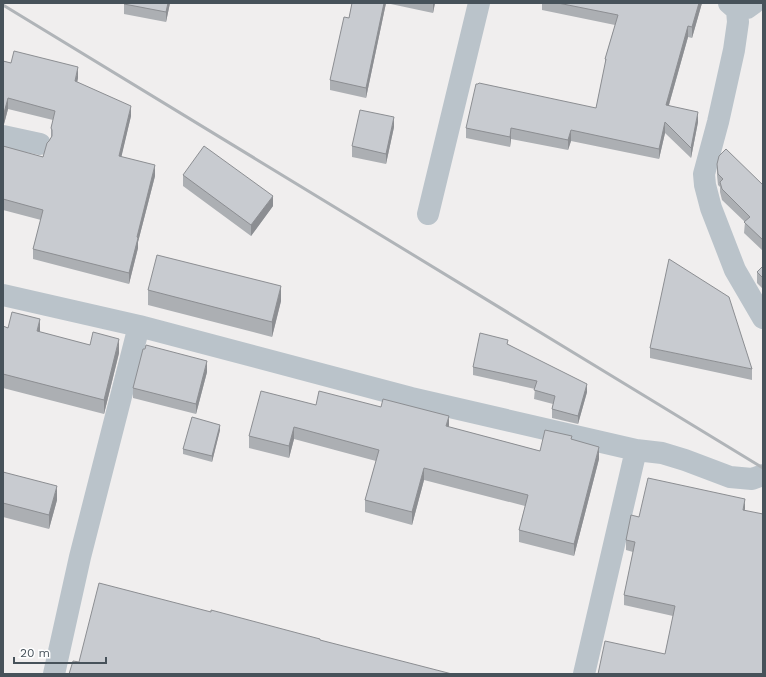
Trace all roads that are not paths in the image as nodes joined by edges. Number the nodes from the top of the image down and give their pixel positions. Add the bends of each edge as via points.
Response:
1 (479, 3) edge
2 (740, 5) edge
3 (3, 136) edge
4 (40, 144) dead end
5 (428, 214) dead end
6 (3, 295) edge
7 (763, 318) edge
8 (139, 326) junction
9 (636, 450) junction
10 (763, 476) edge
11 (54, 674) edge
12 (584, 674) edge

1 - 5 street
2 - 7 street via 734,50 704,174 711,208 735,270
3 - 4 street
6 - 8 street
8 - 9 street via 412,398
8 - 11 street via 80,557
9 - 10 street via 662,453 730,477
9 - 12 street

